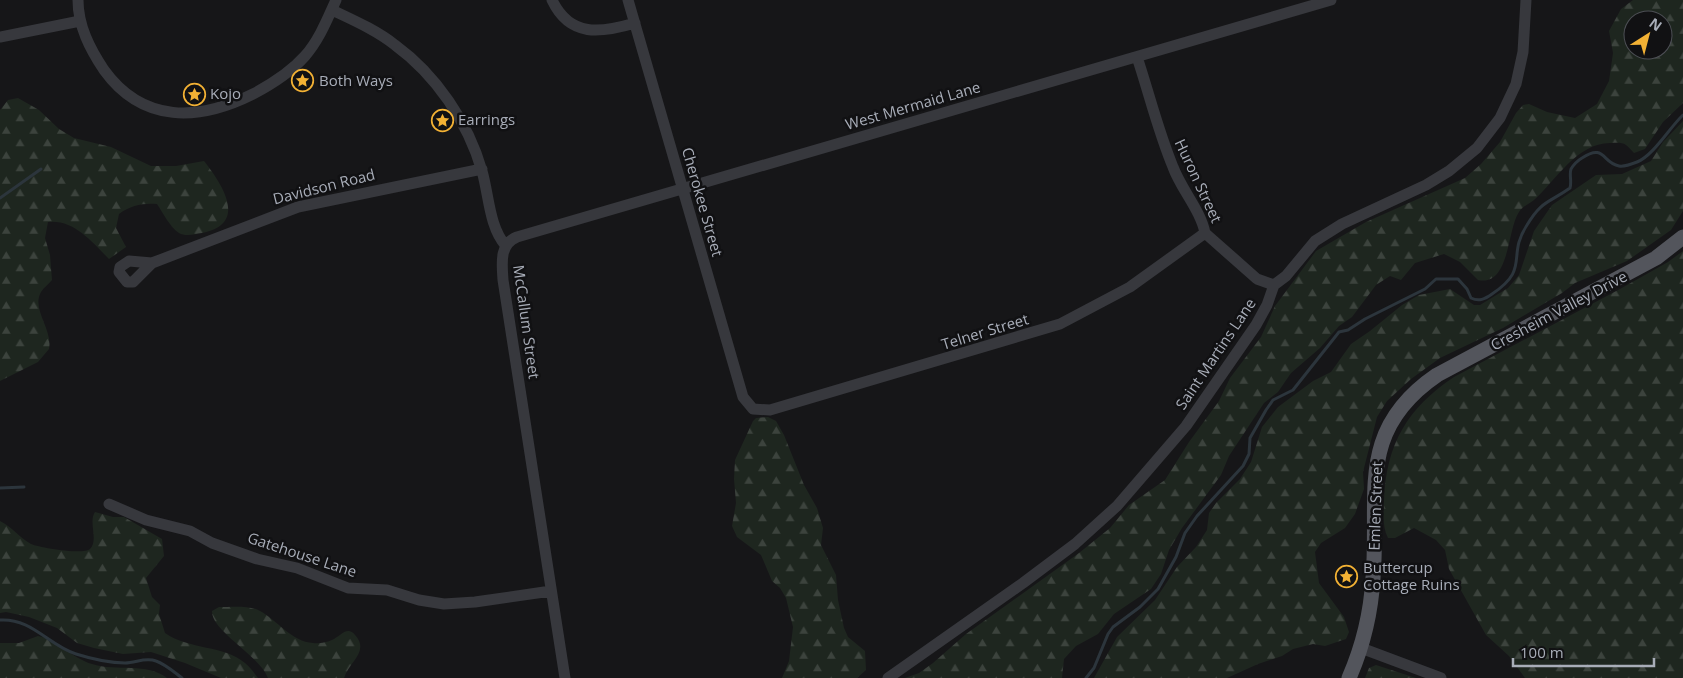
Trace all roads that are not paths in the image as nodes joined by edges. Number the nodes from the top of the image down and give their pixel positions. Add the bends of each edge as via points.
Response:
1 (78, 0) edge
2 (552, 0) edge
3 (628, 0) edge
4 (1331, 0) edge
5 (1526, 0) edge
6 (334, 5) edge
7 (80, 21) junction
8 (635, 23) junction
9 (0, 37) edge
10 (1137, 57) junction
11 (482, 169) junction
12 (682, 190) junction
13 (1205, 233) junction
14 (1683, 237) edge
15 (506, 246) junction
16 (152, 263) dead end
17 (1274, 285) junction
18 (1431, 379) joint
19 (753, 409) joint
20 (109, 504) dead end
21 (551, 591) junction
22 (1360, 648) junction
23 (565, 678) edge
24 (888, 678) edge
25 (1349, 678) edge
26 (1441, 678) edge

1 - 7 street
2 - 8 street via 563,16 589,31 610,30
3 - 8 street, Cherokee Street
4 - 10 street, West Mermaid Lane
5 - 17 street, Saint Martins Lane via 1519,73 1506,107 1486,138 1440,177 1323,234
6 - 7 street via 306,55 276,81 222,108 185,114 155,109 122,90 98,60
6 - 11 street, McCallum Street via 379,34 418,65 459,118
7 - 9 street
8 - 12 street, Cherokee Street
10 - 12 street, West Mermaid Lane
10 - 13 street, Huron Street via 1172,167
11 - 15 street, McCallum Street via 498,235
11 - 16 street, Davidson Road via 298,207
12 - 15 street, West Mermaid Lane via 518,237
12 - 19 street, Cherokee Street via 743,397
13 - 17 street, Huron Street via 1257,279
13 - 19 street, Telner Street via 1130,287 1053,326 770,410
14 - 18 main road, Cresheim Valley Drive via 1656,258
15 - 21 street, McCallum Street via 502,262 503,280
17 - 24 street, Saint Martins Lane via 1268,305 1256,325 1186,426 1117,506 1030,578
18 - 22 main road, Emlen Street via 1396,413 1379,453 1374,487 1373,577
20 - 21 street, Gatehouse Lane via 146,520 190,531 212,543 297,568 348,588 388,590 444,604
21 - 23 street, McCallum Street
22 - 25 main road, Emlen Street
22 - 26 street

